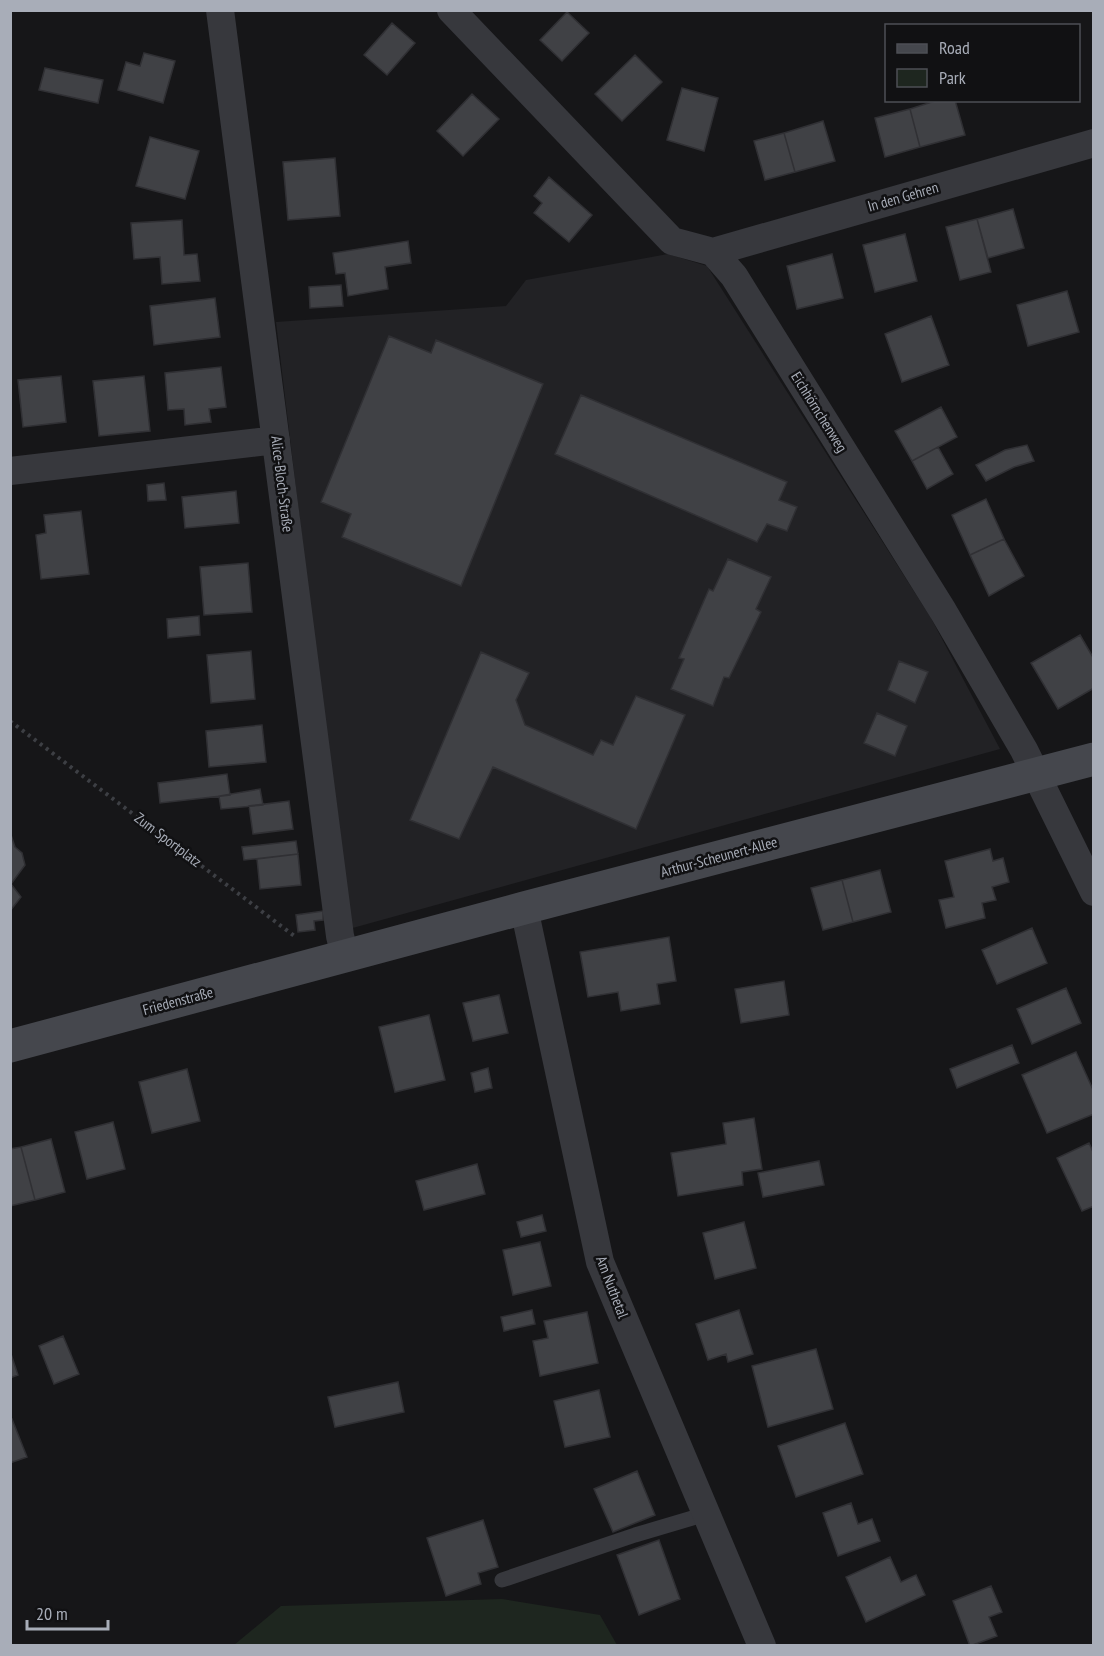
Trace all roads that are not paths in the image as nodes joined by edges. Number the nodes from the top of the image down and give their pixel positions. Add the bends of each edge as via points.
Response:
1 (220, 10) edge
2 (451, 10) edge
3 (1094, 143) edge
4 (713, 252) junction
5 (276, 440) junction
6 (10, 471) edge
7 (1094, 759) edge
8 (1035, 775) junction
9 (1094, 892) edge
10 (525, 908) junction
11 (334, 959) junction
12 (10, 1046) edge
13 (706, 1514) junction
14 (502, 1580) dead end
15 (762, 1646) edge

1 - 5 street, Alice-Bloch-Straße
2 - 4 street via 672,240
3 - 4 street, In den Gehren
4 - 8 street, Eichhörnchenweg via 734,276 944,611
5 - 6 street
5 - 11 street, Alice-Bloch-Straße via 340,936
7 - 8 main road, Arthur-Scheunert-Allee
8 - 9 street, Eichhörnchenweg
8 - 10 main road, Arthur-Scheunert-Allee
10 - 11 main road, Arthur-Scheunert-Allee
10 - 13 street, Am Nuthetal via 600,1262
11 - 12 main road, Friedenstraße
13 - 14 lane
13 - 15 street, Am Nuthetal

